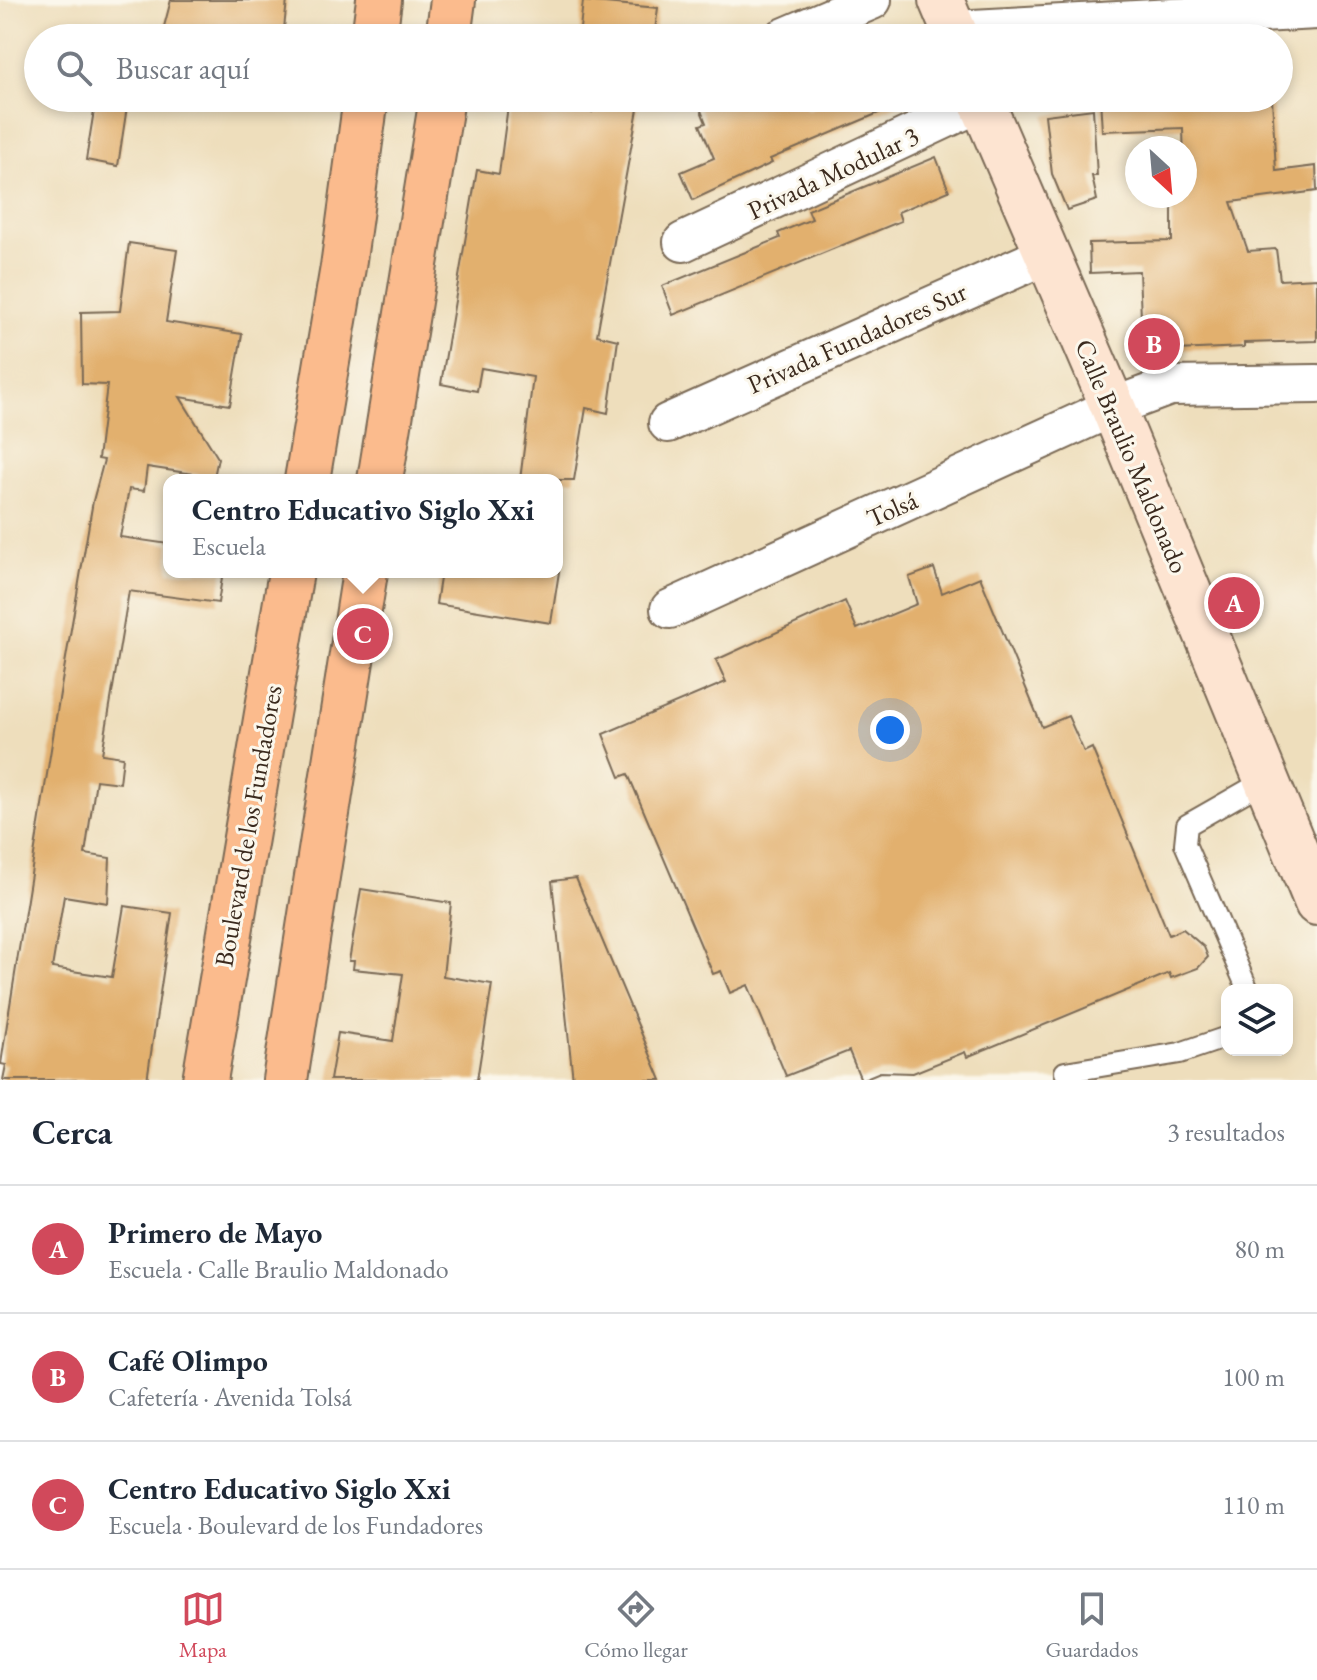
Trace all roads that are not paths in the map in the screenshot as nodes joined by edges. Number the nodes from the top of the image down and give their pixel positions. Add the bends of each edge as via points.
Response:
1 (379, 0) edge
2 (453, 0) edge
3 (872, 0) edge
4 (1317, 10) edge
5 (951, 23) edge
6 (376, 24) edge
7 (450, 24) edge
8 (816, 24) edge
9 (364, 112) edge
10 (440, 112) edge
11 (956, 112) edge
12 (986, 112) edge
13 (683, 242) dead end
14 (1046, 255) junction
15 (1317, 384) edge
16 (1113, 407) junction
17 (668, 423) dead end
18 (308, 474) edge
19 (381, 474) edge
20 (290, 578) edge
21 (364, 578) edge
22 (670, 609) dead end
23 (1266, 780) junction
24 (1317, 903) edge
25 (1245, 984) edge
26 (1221, 1039) edge
27 (1065, 1072) dead end
28 (205, 1080) edge
29 (285, 1080) edge

1 - 6 main road
2 - 7 main road
3 - 8 street
4 - 5 street
9 - 18 main road
10 - 19 main road
11 - 13 street, Privada Modular 3
12 - 14 street, Calle Braulio Maldonado
14 - 16 street, Calle Braulio Maldonado
14 - 17 street, Privada Fundadores Sur
15 - 16 street, Tolsá via 1170,386
16 - 22 street, Tolsá
16 - 23 street, Calle Braulio Maldonado
20 - 28 main road, Boulevard de los Fundadores
21 - 29 main road
23 - 24 street, Calle Braulio Maldonado
23 - 25 lane via 1187,825 1185,844
26 - 27 lane via 1180,1053

